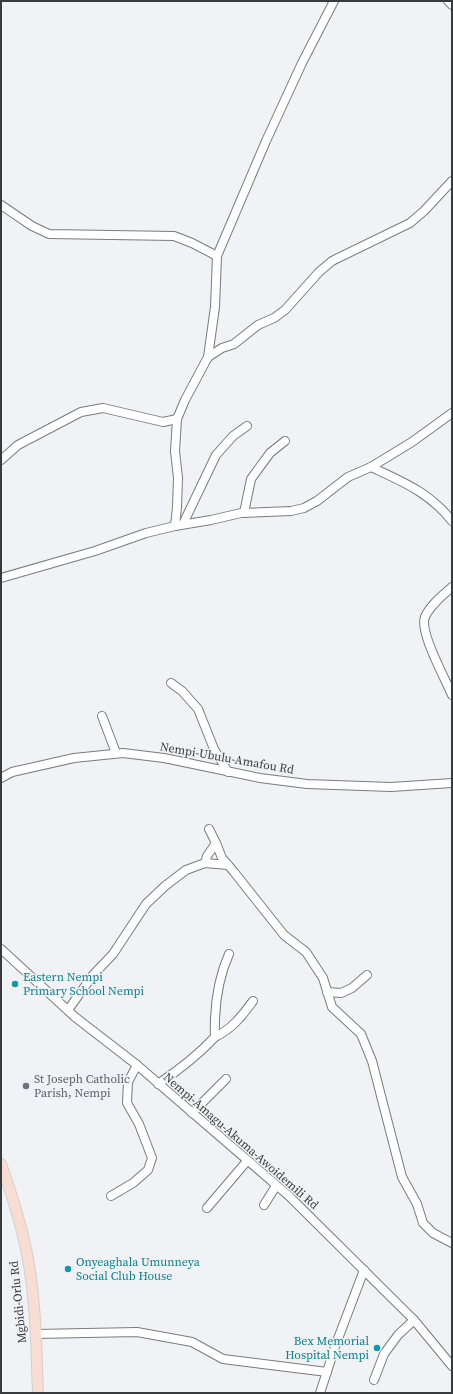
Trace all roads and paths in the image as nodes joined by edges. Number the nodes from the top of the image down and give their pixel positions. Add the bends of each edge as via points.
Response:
1 (334, 1) edge
2 (448, 1) edge
3 (452, 6) edge
4 (452, 181) edge
5 (1, 205) edge
6 (217, 256) junction
7 (208, 357) junction
8 (452, 413) edge
9 (177, 419) junction
10 (247, 426) dead end
11 (285, 440) dead end
12 (1, 460) edge
13 (371, 467) junction
14 (244, 513) junction
15 (452, 521) edge
16 (179, 525) junction
17 (1, 578) edge
18 (452, 587) edge
19 (171, 682) dead end
20 (452, 694) edge
21 (102, 716) dead end
22 (116, 753) junction
23 (228, 772) junction
24 (1, 778) edge
25 (452, 783) edge
26 (209, 829) dead end
27 (216, 843) junction
28 (206, 864) junction
29 (228, 865) junction
30 (1, 949) edge
31 (229, 954) dead end
32 (366, 975) dead end
33 (327, 992) junction
34 (253, 1001) dead end
35 (68, 1010) junction
36 (215, 1037) junction
37 (137, 1066) junction
38 (226, 1079) dead end
39 (158, 1084) junction
40 (192, 1113) junction
41 (247, 1161) junction
42 (1, 1164) edge
43 (276, 1186) junction
44 (110, 1196) dead end
45 (264, 1205) dead end
46 (207, 1208) dead end
47 (452, 1243) edge
48 (364, 1270) junction
49 (414, 1320) junction
50 (35, 1334) junction
51 (452, 1366) edge
52 (327, 1372) junction
53 (374, 1380) dead end
54 (38, 1393) edge
55 (320, 1393) edge

1 - 6 street via 266,140
2 - 3 street
4 - 7 street via 410,223 332,262 280,314 234,344
5 - 6 street via 49,234 174,236
6 - 7 street via 215,307
7 - 9 street
8 - 13 street
9 - 12 street via 163,422 103,408 81,412 18,445
9 - 16 street via 175,451
10 - 16 street via 233,436 216,455
11 - 14 street via 270,453 251,479
13 - 14 street via 348,477 304,508
13 - 15 street via 425,494 442,508
14 - 16 street
16 - 17 street
18 - 20 street via 431,608 425,617 424,626 428,641
19 - 23 street via 198,709 214,749
21 - 22 street
22 - 23 street, Nempi-Ubulu-Amafou Rd via 151,756
22 - 24 street, Nempi-Ubulu-Amafou Rd via 74,758 12,772
23 - 25 street, Nempi-Ubulu-Amafou Rd via 306,784 391,787
26 - 27 street
27 - 28 street
27 - 29 street
28 - 29 street
28 - 35 street via 186,870 146,904 113,954 93,975
29 - 33 street via 284,935 306,952 323,978
30 - 35 street, Nempi-Amagu-Akuma-Awoidemili Rd
31 - 36 street via 218,989 214,1015
32 - 33 street via 352,988 341,992
33 - 47 street via 332,1007 361,1034 372,1061 402,1177 417,1204 422,1223
34 - 36 street via 240,1019
35 - 37 street, Nempi-Amagu-Akuma-Awoidemili Rd
36 - 39 street via 195,1057
37 - 39 street, Nempi-Amagu-Akuma-Awoidemili Rd
37 - 44 street via 128,1082 127,1103 152,1158 148,1170 133,1183
38 - 40 street
39 - 40 street, Nempi-Amagu-Akuma-Awoidemili Rd
40 - 41 street, Nempi-Amagu-Akuma-Awoidemili Rd
41 - 43 street, Nempi-Amagu-Akuma-Awoidemili Rd
41 - 46 street
42 - 50 main road, Mgbidi-Orlu Rd via 26,1250 32,1284
43 - 45 street
43 - 48 street, Nempi-Amagu-Akuma-Awoidemili Rd
48 - 49 street, Nempi-Amagu-Akuma-Awoidemili Rd
48 - 52 street
49 - 51 street, Nempi-Amagu-Akuma-Awoidemili Rd
49 - 53 street via 398,1335 384,1354
50 - 52 street via 137,1332 192,1342 223,1359
50 - 54 main road, Mgbidi-Orlu Rd
52 - 55 street

